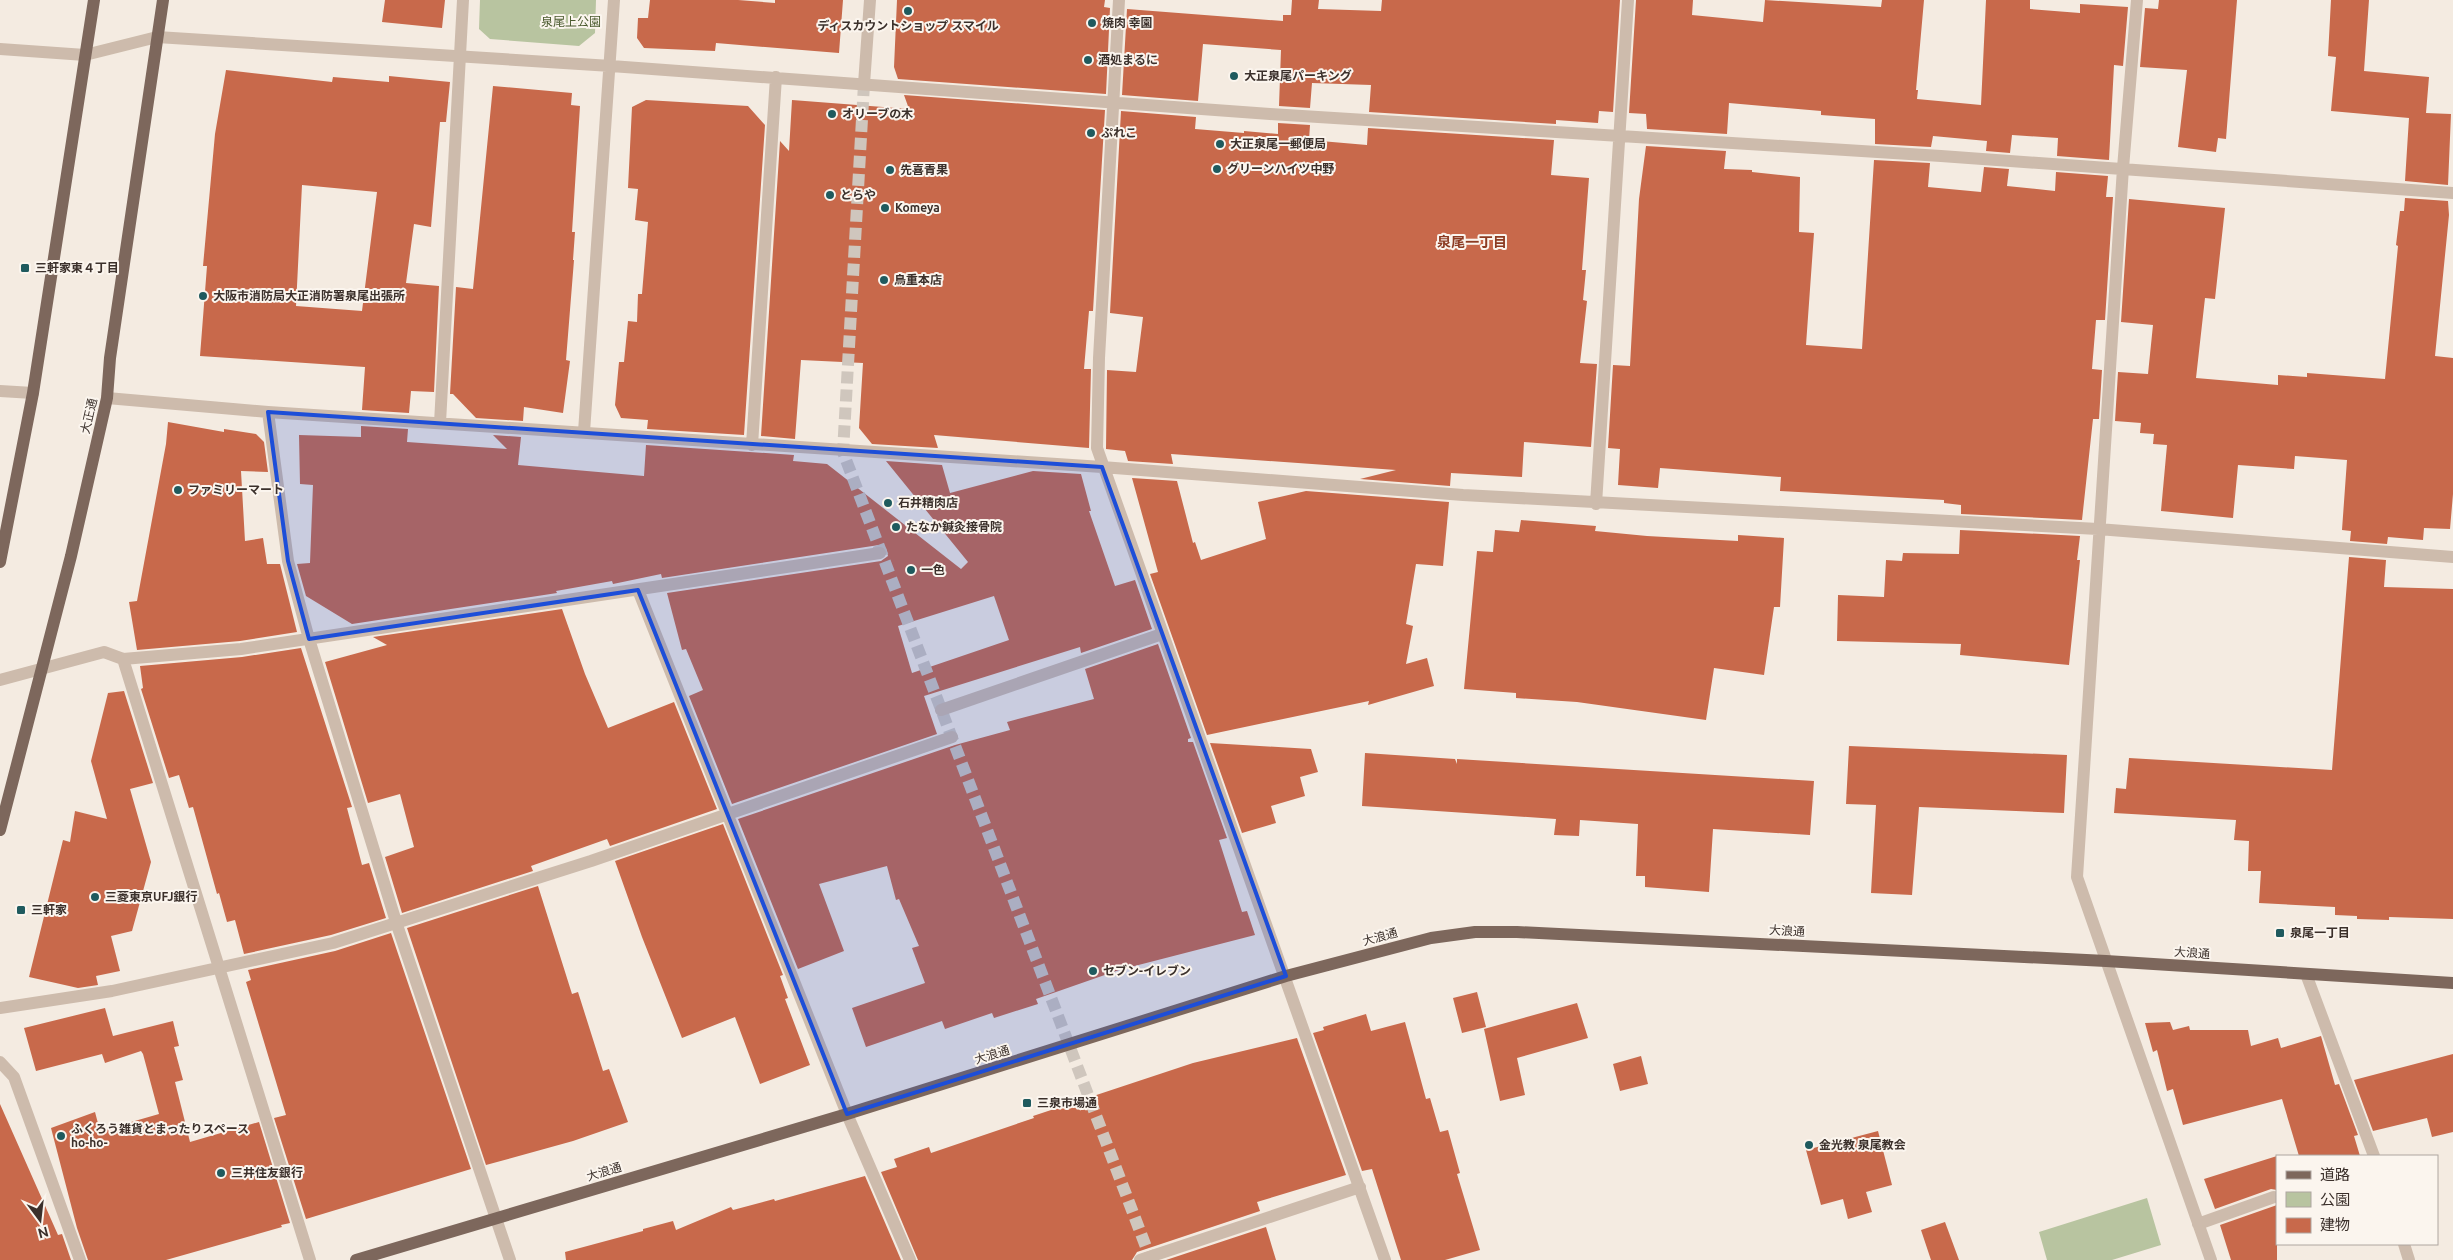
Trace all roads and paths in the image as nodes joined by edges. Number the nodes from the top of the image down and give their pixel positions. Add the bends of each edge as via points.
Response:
1 (94, 0) edge
2 (163, 0) edge
3 (463, 0) edge
4 (614, 0) edge
5 (870, 0) edge
6 (1119, 0) edge
7 (1628, 0) edge
8 (2137, 0) edge
9 (157, 37) junction
10 (0, 49) edge
11 (85, 55) junction
12 (460, 55) junction
13 (611, 66) junction
14 (776, 78) junction
15 (864, 84) junction
16 (1112, 103) junction
17 (1619, 136) junction
18 (2123, 168) junction
19 (2453, 192) edge
20 (0, 391) edge
21 (34, 393) junction
22 (108, 398) junction
23 (268, 412) junction
24 (440, 423) junction
25 (584, 432) junction
26 (752, 444) junction
27 (1102, 467) junction
28 (1596, 504) junction
29 (2098, 530) junction
30 (880, 553) dead end
31 (2453, 557) edge
32 (0, 562) edge
33 (638, 590) junction
34 (1162, 634) junction
35 (309, 639) junction
36 (123, 659) junction
37 (41, 669) junction
38 (0, 680) edge
39 (942, 710) dead end
40 (952, 737) dead end
41 (728, 814) junction
42 (0, 830) edge
43 (397, 925) junction
44 (2106, 961) junction
45 (218, 968) junction
46 (2306, 974) junction
47 (1286, 976) junction
48 (2453, 983) edge
49 (0, 1008) edge
50 (0, 1062) edge
51 (847, 1114) junction
52 (2374, 1155) edge
53 (1360, 1187) junction
54 (2274, 1197) dead end
55 (497, 1218) junction
56 (2198, 1224) junction
57 (2404, 1245) edge
58 (80, 1260) edge
59 (310, 1260) edge
60 (356, 1260) edge
61 (510, 1260) edge
62 (910, 1260) edge
63 (1140, 1260) edge
64 (1385, 1260) edge
65 (2211, 1260) edge
66 (2409, 1260) edge

1 - 11 main road
2 - 9 main road, 大正通
3 - 12 street
4 - 13 street
5 - 15 street
6 - 16 street
7 - 17 street
8 - 18 street
9 - 11 street
9 - 12 street
9 - 22 main road, 大正通 via 110,358
10 - 11 street
11 - 21 main road
12 - 13 street
12 - 24 street
13 - 14 street
13 - 25 street
14 - 15 street
14 - 26 street
15 - 16 street
16 - 17 street
16 - 27 street via 1099,358 1097,448
17 - 18 street
17 - 28 street
18 - 19 street
18 - 29 street
20 - 21 street
21 - 32 main road
22 - 23 street
22 - 37 main road, 大正通
23 - 24 street
23 - 35 street via 288,560
24 - 25 street
25 - 26 street
26 - 27 street
27 - 28 street
27 - 34 street
28 - 29 street
29 - 31 street
29 - 44 street via 2077,877
30 - 33 street
33 - 35 street
33 - 41 street
34 - 39 street
34 - 47 street
35 - 36 street via 240,649
35 - 43 street
36 - 37 street via 104,652
36 - 45 street
37 - 38 street
37 - 42 main road, 大正通
40 - 41 street
41 - 43 street
41 - 51 street
43 - 45 street via 333,943
43 - 55 street
44 - 46 main road, 大浪通
44 - 47 main road, 大浪通 via 1475,932 1431,938
44 - 56 street
45 - 49 street via 112,990
45 - 59 street
46 - 48 main road, 大浪通
46 - 52 street
47 - 51 main road, 大浪通
47 - 53 street
50 - 58 street via 14,1077
51 - 55 main road, 大浪通
51 - 62 street
53 - 63 street
53 - 64 street
54 - 56 street
55 - 60 main road, 大浪通
55 - 61 street
56 - 65 street
57 - 66 street

